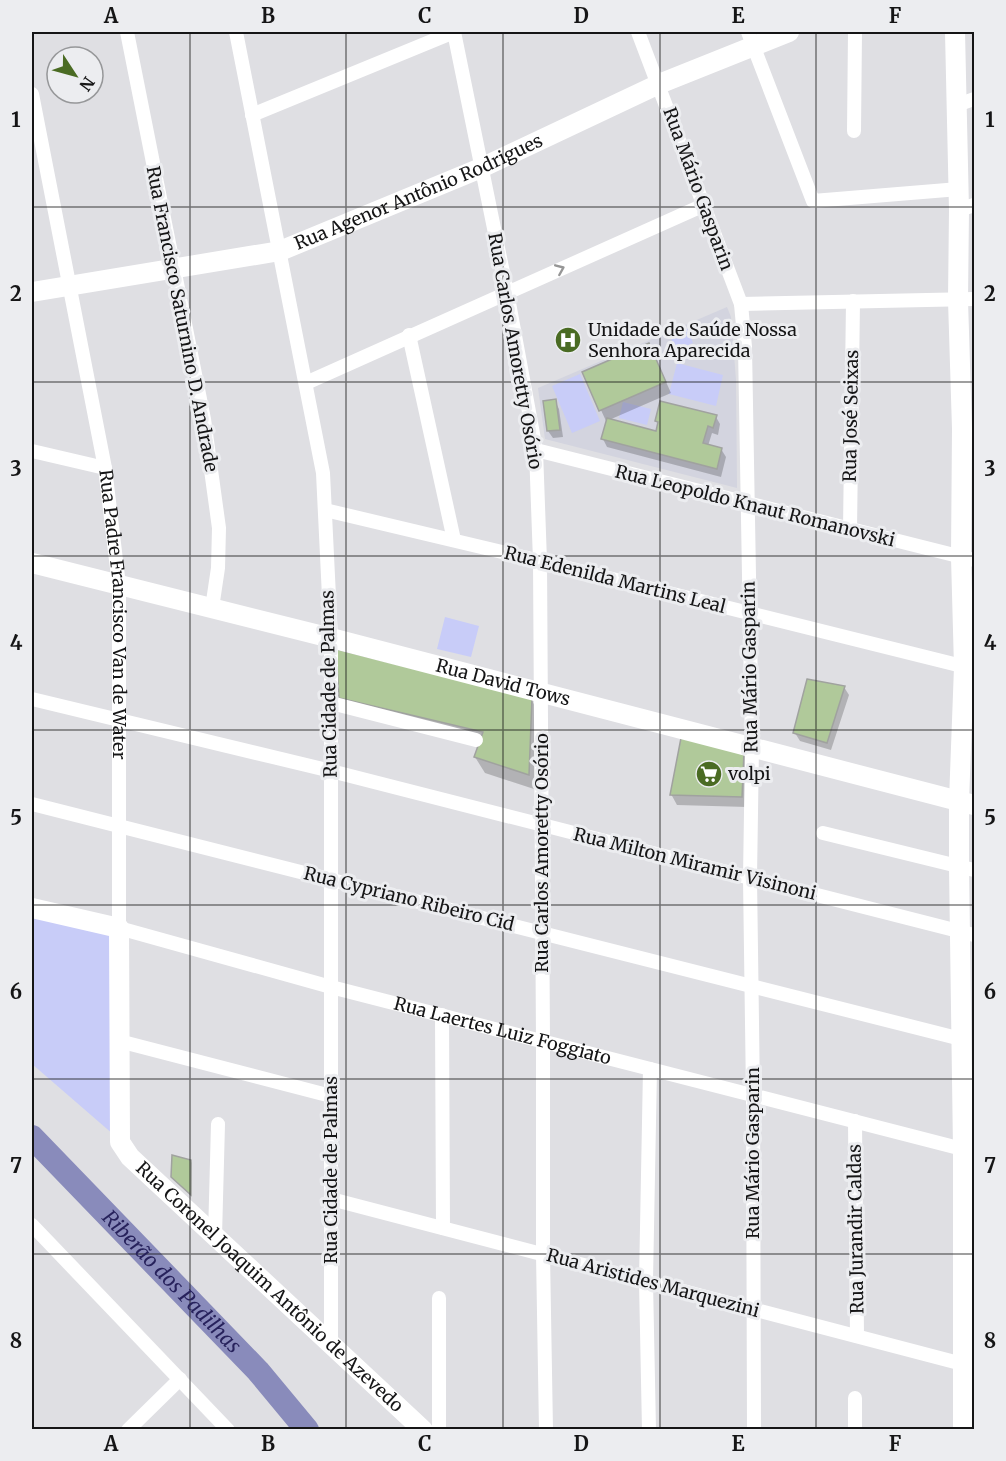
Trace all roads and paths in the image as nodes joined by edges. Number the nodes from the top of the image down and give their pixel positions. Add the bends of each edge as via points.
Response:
1 (127, 32) edge
2 (236, 32) edge
3 (454, 32) edge
4 (638, 32) edge
5 (789, 32) edge
6 (855, 32) edge
7 (955, 32) edge
8 (751, 39) edge
9 (659, 84) junction
10 (32, 94) edge
11 (966, 102) edge
12 (252, 115) junction
13 (854, 131) dead end
14 (481, 168) junction
15 (959, 189) junction
16 (704, 205) junction
17 (967, 208) edge
18 (280, 251) junction
19 (173, 268) junction
20 (69, 286) junction
21 (32, 292) edge
22 (507, 292) junction
23 (966, 299) edge
24 (853, 301) junction
25 (741, 304) junction
26 (409, 336) junction
27 (306, 383) junction
28 (968, 428) edge
29 (536, 450) junction
30 (32, 451) edge
31 (105, 468) junction
32 (748, 505) junction
33 (325, 510) junction
34 (850, 530) junction
35 (454, 540) junction
36 (968, 558) edge
37 (540, 561) junction
38 (32, 563) edge
39 (119, 585) junction
40 (212, 608) junction
41 (749, 613) junction
42 (331, 638) junction
43 (969, 668) edge
44 (540, 693) junction
45 (32, 699) edge
46 (331, 703) junction
47 (119, 720) junction
48 (476, 740) dead end
49 (752, 747) junction
50 (331, 771) junction
51 (967, 803) edge
52 (32, 804) edge
53 (542, 825) junction
54 (119, 827) junction
55 (823, 832) dead end
56 (967, 869) edge
57 (750, 878) junction
58 (331, 880) junction
59 (32, 908) edge
60 (119, 928) junction
61 (542, 933) junction
62 (967, 934) edge
63 (751, 986) junction
64 (331, 987) junction
65 (442, 1015) junction
66 (961, 1039) junction
67 (119, 1041) junction
68 (543, 1041) junction
69 (650, 1069) junction
70 (753, 1095) junction
71 (331, 1096) junction
72 (855, 1121) junction
73 (218, 1124) dead end
74 (120, 1142) joint
75 (969, 1150) edge
76 (331, 1199) junction
77 (32, 1225) edge
78 (443, 1228) junction
79 (215, 1236) junction
80 (543, 1254) junction
81 (646, 1281) junction
82 (440, 1298) dead end
83 (754, 1309) junction
84 (857, 1336) junction
85 (331, 1344) junction
86 (969, 1365) edge
87 (180, 1379) junction
88 (855, 1398) dead end
89 (128, 1430) edge
90 (228, 1430) edge
91 (423, 1430) edge
92 (439, 1430) edge
93 (546, 1430) edge
94 (649, 1430) edge
95 (754, 1430) edge
96 (855, 1430) edge
97 (963, 1430) edge

1 - 19 street, Rua Francisco Saturnino D. Andrade
2 - 12 street, Rua Cidade de Palmas
3 - 12 street
3 - 14 street, Rua Carlos Amoretty Osório
4 - 9 street, Rua Mário Gasparin
5 - 8 street, Rua Agenor Antônio Rodrigues
6 - 13 street
7 - 11 street
8 - 9 street, Rua Agenor Antônio Rodrigues
8 - 15 street via 813,201
9 - 14 street, Rua Agenor Antônio Rodrigues
9 - 16 street, Rua Mário Gasparin
10 - 20 street, Rua Padre Francisco Van de Water
11 - 15 street
12 - 18 street, Rua Cidade de Palmas
14 - 18 street, Rua Agenor Antônio Rodrigues
14 - 22 street, Rua Carlos Amoretty Osório
15 - 17 street
22 -> 16 street
16 - 25 street, Rua Mário Gasparin
17 - 23 street
18 - 19 street, Rua Agenor Antônio Rodrigues
18 - 27 street, Rua Cidade de Palmas
19 - 20 street, Rua Agenor Antônio Rodrigues
19 - 40 street, Rua Francisco Saturnino D. Andrade via 204,419 219,528
20 - 21 street, Rua Agenor Antônio Rodrigues
20 - 31 street, Rua Padre Francisco Van de Water
22 - 26 street
22 - 29 street, Rua Carlos Amoretty Osório
23 - 24 street
23 - 28 street
24 - 25 street
24 - 34 street, Rua José Seixas
25 - 32 street, Rua Mário Gasparin
26 - 27 street
26 - 35 street
27 - 33 street, Rua Cidade de Palmas via 323,473
28 - 36 street
29 - 32 street, Rua Leopoldo Knaut Romanovski
29 - 37 street, Rua Carlos Amoretty Osório
30 - 31 street
31 - 39 street, Rua Padre Francisco Van de Water
32 - 34 street, Rua Leopoldo Knaut Romanovski
32 - 41 street, Rua Mário Gasparin
33 - 35 street, Rua Edenilda Martins Leal
33 - 42 street, Rua Cidade de Palmas
34 - 36 street, Rua Leopoldo Knaut Romanovski
35 - 37 street, Rua Edenilda Martins Leal
36 - 43 street
37 - 41 street, Rua Edenilda Martins Leal
37 - 44 street, Rua Carlos Amoretty Osório
38 - 39 street, Rua David Tows
39 - 40 street, Rua David Tows
39 - 47 street, Rua Padre Francisco Van de Water
40 - 42 street, Rua David Tows
41 - 43 street, Rua Edenilda Martins Leal
41 - 49 street, Rua Mário Gasparin
42 - 44 street, Rua David Tows
42 - 46 street, Rua Cidade de Palmas
43 - 51 street
44 - 49 street, Rua David Tows
44 - 53 street, Rua Carlos Amoretty Osório
45 - 47 street, Rua Milton Miramir Visinoni
46 - 48 street
46 - 50 street, Rua Cidade de Palmas
47 - 50 street, Rua Milton Miramir Visinoni
47 - 54 street, Rua Padre Francisco Van de Water
49 - 51 street, Rua David Tows
49 - 57 street, Rua Mário Gasparin
50 - 53 street, Rua Milton Miramir Visinoni
50 - 58 street, Rua Cidade de Palmas
51 - 56 street
52 - 54 street, Rua Cypriano Ribeiro Cid
53 - 57 street, Rua Milton Miramir Visinoni
53 - 61 street, Rua Carlos Amoretty Osório
54 - 58 street, Rua Cypriano Ribeiro Cid
54 - 60 street, Rua Padre Francisco Van de Water
55 - 56 street
56 - 62 street
57 - 62 street, Rua Milton Miramir Visinoni
57 - 63 street, Rua Mário Gasparin
58 - 61 street, Rua Cypriano Ribeiro Cid
58 - 64 street, Rua Cidade de Palmas
59 - 60 street, Rua Laertes Luiz Foggiato
60 - 64 street, Rua Laertes Luiz Foggiato
60 - 67 street, Rua Padre Francisco Van de Water
61 - 63 street, Rua Cypriano Ribeiro Cid
61 - 68 street, Rua Carlos Amoretty Osório
62 - 66 street
63 - 66 street, Rua Cypriano Ribeiro Cid
63 - 70 street, Rua Mário Gasparin
64 - 65 street, Rua Laertes Luiz Foggiato
64 - 71 street, Rua Cidade de Palmas
65 - 68 street, Rua Laertes Luiz Foggiato
65 - 78 street
66 - 75 street
67 - 71 street
67 - 74 street, Rua Padre Francisco Van de Water
68 - 69 street, Rua Laertes Luiz Foggiato
68 - 80 street, Rua Carlos Amoretty Osório
69 - 70 street, Rua Laertes Luiz Foggiato
69 - 81 street
70 - 72 street, Rua Laertes Luiz Foggiato
70 - 83 street, Rua Mário Gasparin
71 - 76 street, Rua Cidade de Palmas
72 - 75 street, Rua Laertes Luiz Foggiato
72 - 84 street, Rua Jurandir Caldas
73 - 79 street
74 - 79 street, Rua Coronel Joaquim Antônio de Azevedo via 130,1157
75 - 86 street
76 - 78 street, Rua Aristides Marquezini
76 - 85 street, Rua Cidade de Palmas
77 - 87 street
78 - 80 street, Rua Aristides Marquezini
79 - 85 street, Rua Coronel Joaquim Antônio de Azevedo
80 - 81 street, Rua Aristides Marquezini
80 - 93 street, Rua Carlos Amoretty Osório
81 - 83 street, Rua Aristides Marquezini
81 - 94 street
82 - 92 street
83 - 84 street, Rua Aristides Marquezini
83 - 95 street, Rua Mário Gasparin
84 - 86 street, Rua Aristides Marquezini
85 - 91 street, Rua Coronel Joaquim Antônio de Azevedo
86 - 97 street
87 - 89 street
87 - 90 street
88 - 96 street

